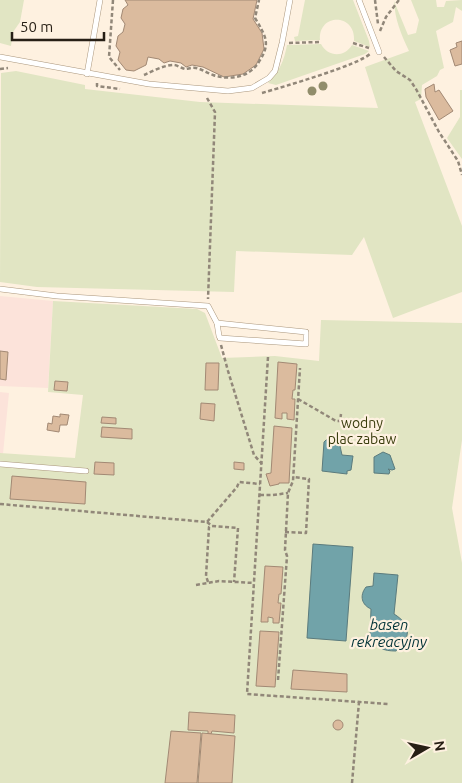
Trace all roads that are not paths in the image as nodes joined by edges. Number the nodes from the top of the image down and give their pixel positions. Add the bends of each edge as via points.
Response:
1 (100, 0) edge
2 (290, 0) edge
3 (359, 0) edge
4 (379, 52) road end
5 (0, 56) edge
6 (87, 74) junction
7 (0, 289) edge
8 (217, 323) junction
9 (0, 464) edge
10 (86, 470) dead end

1 - 6 lane
2 - 6 lane via 275,71 252,88 228,91 148,84
3 - 4 lane
5 - 6 lane
7 - 8 lane via 208,306
8 - 8 lane via 220,337 306,344 306,332
9 - 10 lane

